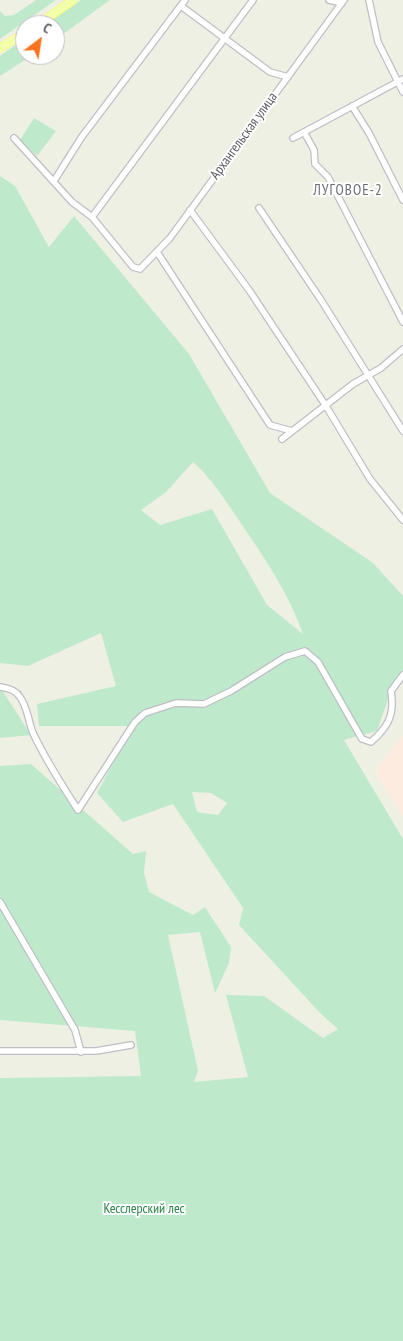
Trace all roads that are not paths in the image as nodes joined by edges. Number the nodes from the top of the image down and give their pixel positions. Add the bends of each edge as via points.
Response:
1 (73, 0) edge
2 (253, 0) edge
3 (330, 0) edge
4 (368, 0) edge
5 (343, 1) edge
6 (183, 3) edge
7 (52, 15) edge
8 (226, 37) junction
9 (15, 39) edge
10 (0, 48) edge
11 (288, 77) junction
12 (400, 81) edge
13 (403, 92) edge
14 (352, 106) junction
15 (304, 132) junction
16 (14, 138) dead end
17 (293, 138) dead end
18 (54, 181) junction
19 (403, 200) edge
20 (260, 208) dead end
21 (190, 210) junction
22 (92, 217) junction
23 (157, 252) junction
24 (403, 322) edge
25 (403, 349) edge
26 (368, 376) junction
27 (326, 406) junction
28 (292, 431) junction
29 (403, 431) edge
30 (282, 438) dead end
31 (403, 520) edge
32 (403, 675) edge
33 (0, 687) edge
34 (0, 902) edge
35 (131, 1046) dead end
36 (0, 1051) edge
37 (82, 1052) junction

1 - 7 main road
2 - 8 street
3 - 5 street
4 - 12 street via 378,42
5 - 11 street, Архангельская улица
6 - 8 street
6 - 18 street via 81,138
8 - 11 street via 270,72
8 - 22 street
9 - 10 main road
11 - 21 street, Архангельская улица
12 - 13 street
12 - 14 street
14 - 15 street
14 - 19 street
15 - 17 street
15 - 24 street via 314,150 316,164 328,177
16 - 18 street
18 - 22 street via 72,202
20 - 26 street
21 - 23 street, Архангельская улица
21 - 27 street via 249,290
22 - 23 street, Архангельская улица via 132,267 140,270
23 - 28 street via 270,425
25 - 26 street
26 - 27 street
26 - 29 street
27 - 28 street
27 - 31 street via 370,479
28 - 30 street
32 - 33 street via 391,691 393,703 386,728 371,742 362,738 318,662 305,651 285,657 204,704 176,703 145,713 135,722 78,810 54,774 32,731 20,696 13,690
34 - 37 street via 75,1030
35 - 37 street
36 - 37 street

